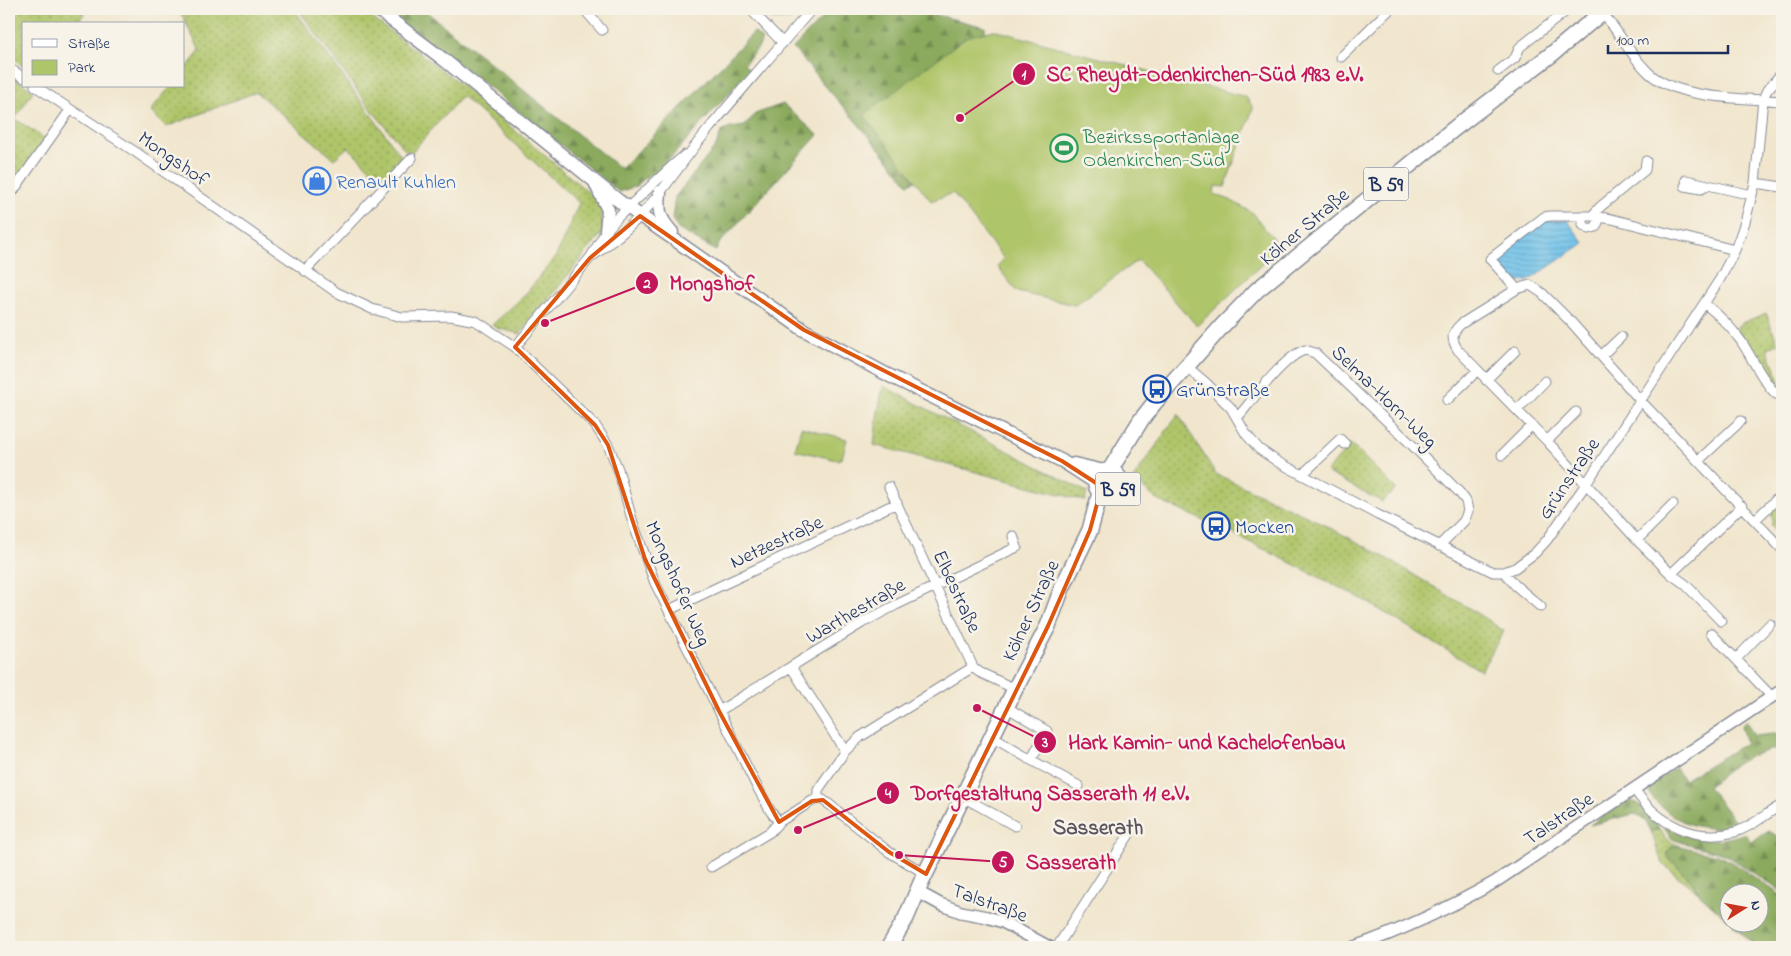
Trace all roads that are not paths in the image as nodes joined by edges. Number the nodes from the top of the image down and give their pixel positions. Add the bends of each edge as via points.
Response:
1 (377, 9) edge
2 (584, 9) edge
3 (750, 9) edge
4 (812, 9) edge
5 (1390, 9) edge
6 (1569, 9) edge
7 (1602, 10) edge
8 (602, 30) dead end
9 (783, 43) junction
10 (1341, 57) dead end
11 (9, 68) edge
12 (1498, 70) dead end
13 (1782, 73) edge
14 (22, 77) edge
15 (38, 88) edge
16 (1763, 99) junction
17 (1782, 101) edge
18 (70, 110) junction
19 (691, 150) junction
20 (412, 158) dead end
21 (1646, 161) dead end
22 (593, 181) junction
23 (1685, 183) dead end
24 (1755, 183) junction
25 (1782, 187) edge
26 (660, 192) junction
27 (1752, 195) junction
28 (9, 197) edge
29 (627, 207) junction
30 (640, 216) junction
31 (1592, 216) junction
32 (606, 231) junction
33 (1735, 250) junction
34 (590, 258) junction
35 (305, 271) junction
36 (717, 271) junction
37 (1517, 289) junction
38 (1705, 304) junction
39 (1621, 337) dead end
40 (516, 347) junction
41 (1515, 351) dead end
42 (1601, 356) junction
43 (1186, 366) junction
44 (1477, 371) junction
45 (1486, 380) junction
46 (1545, 382) dead end
47 (1780, 395) edge
48 (1447, 400) dead end
49 (1640, 400) junction
50 (1517, 410) junction
51 (1576, 412) dead end
52 (1237, 418) junction
53 (1741, 421) dead end
54 (1532, 425) junction
55 (1547, 441) junction
56 (1345, 444) dead end
57 (1502, 455) dead end
58 (1699, 460) junction
59 (1304, 476) junction
60 (1107, 481) junction
61 (1586, 484) junction
62 (889, 486) dead end
63 (1782, 494) edge
64 (897, 503) junction
65 (1673, 504) dead end
66 (1742, 506) junction
67 (1755, 520) junction
68 (1013, 536) dead end
69 (1637, 540) junction
70 (1438, 546) junction
71 (1782, 549) edge
72 (1504, 572) junction
73 (1671, 574) junction
74 (936, 585) junction
75 (1541, 607) dead end
76 (669, 610) junction
77 (1721, 621) dead end
78 (1770, 624) dead end
79 (1711, 633) dead end
80 (1736, 658) junction
81 (973, 666) junction
82 (791, 667) junction
83 (1015, 689) junction
84 (1782, 690) edge
85 (1772, 697) junction
86 (1006, 707) junction
87 (719, 711) junction
88 (992, 737) junction
89 (845, 751) junction
90 (1031, 760) junction
91 (1079, 786) dead end
92 (1635, 790) junction
93 (963, 797) junction
94 (818, 799) junction
95 (1782, 805) edge
96 (779, 822) junction
97 (1015, 826) dead end
98 (1130, 833) dead end
99 (711, 868) dead end
100 (926, 874) junction
101 (918, 892) junction
102 (889, 947) edge
103 (1049, 947) edge
104 (1057, 947) edge
105 (1354, 947) edge

1 - 22 main road via 444,59
2 - 8 street
3 - 9 street
4 - 9 street
5 - 10 street
6 - 12 street
7 - 16 street via 1646,71 1660,82 1692,93
7 - 43 main road, Kölner Straße / B 59 via 1552,54 1440,140 1258,290
9 - 19 street
11 - 14 street
13 - 16 street, Grünstraße
15 - 18 street, Mongshof
16 - 17 street
16 - 24 street, Grünstraße
18 - 28 street
18 - 35 street, Mongshof via 138,153
19 - 26 street
19 - 29 street
20 - 35 street
21 - 31 street via 1645,170
22 - 29 main road
22 - 32 main road via 608,210
23 - 27 street via 1704,183
24 - 25 street
24 - 27 street, Grünstraße
26 - 30 street
26 - 36 main road via 658,205 662,221
27 - 33 street, Grünstraße
29 - 30 main road
29 - 32 street
30 - 34 street
30 - 36 main road
31 - 33 street
31 - 37 street via 1544,217 1490,259
32 - 34 street
33 - 38 street, Grünstraße
34 - 40 street
35 - 40 street, Mongshof via 336,292 372,309 402,317 451,316 476,321
36 - 60 main road via 812,334 888,375
37 - 42 street via 1530,286 1542,293
37 - 44 street via 1454,331 1452,338 1458,350
38 - 47 street via 1738,337 1768,386
38 - 49 street, Grünstraße
39 - 42 street
40 - 76 street, Mongshofer Weg via 595,425 608,445 645,559
41 - 45 street
42 - 49 street
43 - 52 street via 1231,408
43 - 60 main road, Kölner Straße / B 59 via 1141,420
44 - 45 street
44 - 48 street
45 - 50 street
46 - 50 street
49 - 58 street
49 - 61 street, Grünstraße
50 - 54 street
51 - 55 street
52 - 59 street via 1259,449
52 - 70 street, Selma-Horn-Weg via 1291,358 1305,350 1315,353 1466,501 1468,511 1464,521
53 - 58 street
54 - 55 street
54 - 57 street
55 - 61 street
56 - 59 street via 1340,439
58 - 66 street
59 - 70 street
60 - 83 main road, Kölner Straße / B 59 via 1107,505 1090,530 1048,626
61 - 69 street
61 - 72 street, Grünstraße via 1535,553
62 - 64 street, Elbestraße
63 - 67 street
64 - 74 street, Elbestraße
64 - 76 street, Netzestraße
65 - 69 street
66 - 67 street
66 - 73 street
67 - 71 street
68 - 74 street, Warthestraße via 1017,547
69 - 73 street
70 - 72 street via 1493,572
72 - 75 street
73 - 77 street
74 - 81 street, Elbestraße
74 - 82 street, Warthestraße via 862,623
76 - 87 street, Mongshofer Weg
78 - 80 street
79 - 80 street
80 - 85 street
81 - 83 street
81 - 89 street via 875,727
82 - 87 street, Warthestraße
82 - 89 street, Warthestraße
83 - 86 main road, Kölner Straße / B 59
84 - 85 street, Talstraße
85 - 92 street, Talstraße
86 - 88 main road, Kölner Straße / B 59
86 - 90 street via 1047,731
87 - 96 street, Mongshofer Weg via 755,783
88 - 90 street
88 - 93 main road, Kölner Straße / B 59
89 - 94 street via 818,790
90 - 91 street
92 - 95 street via 1642,802 1662,819 1681,830 1695,833 1735,832
92 - 105 street, Talstraße via 1458,903 1419,923
93 - 97 street
93 - 100 main road, Kölner Straße / B 59
94 - 96 street
94 - 100 street via 889,852
96 - 99 street via 770,832
98 - 104 street
100 - 101 main road, Kölner Straße / B 59
101 - 102 main road, Kölner Straße / B 59
101 - 103 street, Talstraße via 961,912 1003,922

